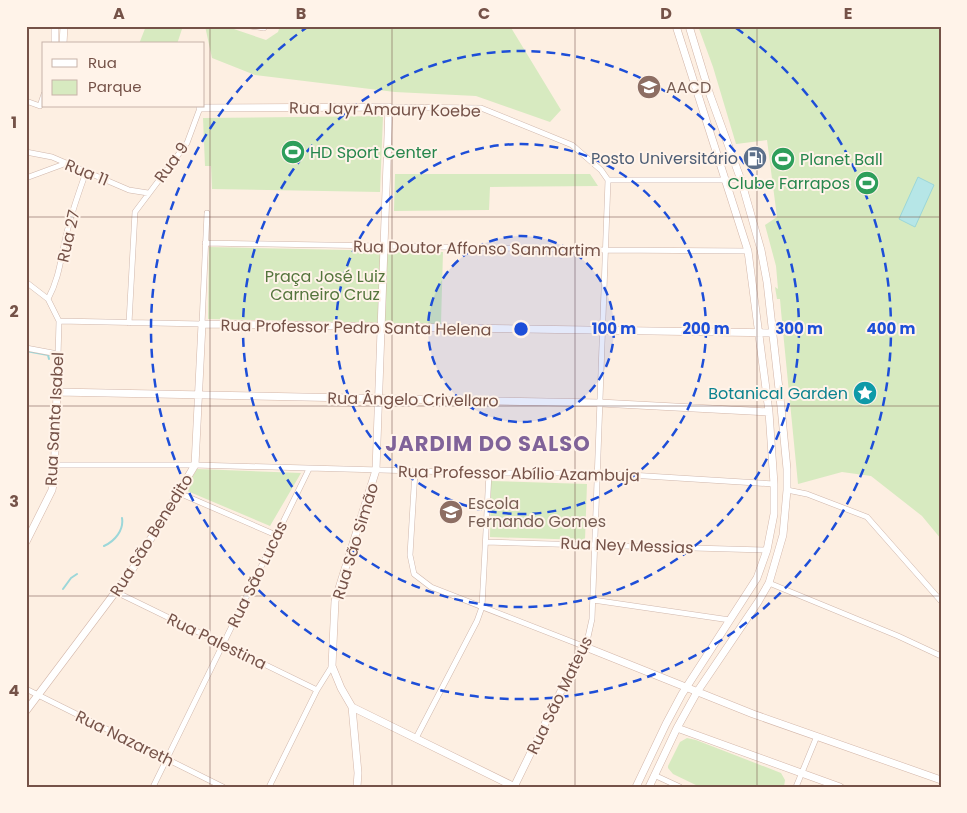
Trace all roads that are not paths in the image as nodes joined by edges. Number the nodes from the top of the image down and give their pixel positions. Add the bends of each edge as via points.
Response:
1 (56, 26) edge
2 (64, 26) edge
3 (250, 26) edge
4 (266, 26) edge
5 (676, 26) edge
6 (689, 26) edge
7 (55, 42) edge
8 (63, 42) edge
9 (42, 100) edge
10 (26, 101) edge
11 (205, 107) edge
12 (389, 107) junction
13 (200, 108) edge
14 (723, 130) junction
15 (710, 134) junction
16 (26, 152) edge
17 (64, 164) junction
18 (86, 172) junction
19 (26, 178) edge
20 (608, 180) junction
21 (741, 180) junction
22 (726, 181) junction
23 (148, 193) junction
24 (207, 213) dead end
25 (206, 243) junction
26 (384, 247) junction
27 (605, 250) junction
28 (748, 251) junction
29 (26, 282) edge
30 (48, 299) junction
31 (59, 321) junction
32 (129, 322) junction
33 (202, 324) junction
34 (381, 327) junction
35 (602, 330) junction
36 (759, 333) junction
37 (772, 333) junction
38 (26, 348) edge
39 (58, 354) junction
40 (57, 392) junction
41 (200, 395) junction
42 (378, 398) junction
43 (600, 403) junction
44 (769, 412) junction
45 (54, 465) junction
46 (196, 465) junction
47 (309, 469) junction
48 (376, 470) junction
49 (415, 471) junction
50 (598, 473) junction
51 (489, 474) junction
52 (774, 484) junction
53 (787, 490) junction
54 (179, 493) junction
55 (276, 535) junction
56 (26, 542) edge
57 (486, 542) junction
58 (595, 544) junction
59 (767, 550) junction
60 (768, 583) junction
61 (116, 592) junction
62 (593, 600) junction
63 (941, 601) edge
64 (482, 607) junction
65 (730, 620) junction
66 (721, 634) junction
67 (732, 641) junction
68 (223, 644) junction
69 (584, 646) junction
70 (941, 656) edge
71 (332, 666) junction
72 (686, 688) junction
73 (26, 689) edge
74 (318, 690) junction
75 (698, 692) junction
76 (38, 694) junction
77 (352, 707) junction
78 (26, 711) edge
79 (677, 728) junction
80 (817, 736) junction
81 (416, 738) junction
82 (166, 758) junction
83 (802, 774) junction
84 (654, 775) junction
85 (941, 780) edge
86 (835, 786) edge
87 (152, 787) edge
88 (223, 787) edge
89 (269, 787) edge
90 (357, 787) edge
91 (514, 787) edge
92 (636, 787) edge
93 (649, 787) edge
94 (680, 787) edge
95 (796, 787) edge

1 - 7 street
2 - 8 street
3 - 4 street
5 - 15 street
6 - 14 street
9 - 10 street via 40,106
11 - 12 street, Rua Jayr Amaury Koebe
12 - 20 street, Rua Jayr Amaury Koebe via 481,108 572,145
12 - 26 street, Rua São Simão
13 - 23 street, Rua 9 via 187,143
14 - 15 street
14 - 21 street
15 - 22 street
16 - 17 street, Rua 11
17 - 18 street, Rua 11
17 - 19 street
18 - 23 street, Rua 11 via 129,190
18 - 30 street, Rua 27 via 67,234 61,268
20 - 22 street
20 - 27 street, Rua São Mateus
21 - 22 street
21 - 37 street via 761,250
22 - 28 street
23 - 32 street, Rua 9 via 134,212
24 - 25 street, Rua São Benedito
25 - 26 street, Rua Doutor Affonso Sanmartim
25 - 33 street, Rua São Benedito
26 - 27 street, Rua Doutor Affonso Sanmartim
26 - 34 street, Rua São Simão
27 - 28 street, Rua Doutor Affonso Sanmartim
27 - 35 street, Rua São Mateus
28 - 36 street
29 - 30 street
30 - 31 street
31 - 32 street, Rua Professor Pedro Santa Helena
31 - 39 street, Rua Santa Isabel
32 - 33 street, Rua Professor Pedro Santa Helena
33 - 34 street, Rua Professor Pedro Santa Helena
33 - 41 street, Rua São Benedito
34 - 35 street, Rua Professor Pedro Santa Helena
34 - 42 street, Rua São Simão
35 - 36 street, Rua Professor Pedro Santa Helena
35 - 43 street, Rua São Mateus
36 - 37 street, Rua Professor Pedro Santa Helena
36 - 44 street
37 - 53 street
38 - 39 street
39 - 40 street, Rua Santa Isabel
40 - 41 street, Rua Ângelo Crivellaro
40 - 45 street, Rua Santa Isabel
41 - 42 street, Rua Ângelo Crivellaro
41 - 46 street, Rua São Benedito
42 - 43 street, Rua Ângelo Crivellaro
42 - 48 street, Rua São Simão
43 - 44 street, Rua Ângelo Crivellaro
43 - 50 street, Rua São Mateus
44 - 52 street
45 - 46 street, Rua Professor Abílio Azambuja
45 - 56 street, Rua Santa Isabel via 52,490
46 - 47 street, Rua Professor Abílio Azambuja
46 - 54 street, Rua São Benedito
47 - 48 street, Rua Professor Abílio Azambuja
47 - 55 street, Rua São Lucas
48 - 49 street, Rua Professor Abílio Azambuja
48 - 71 street, Rua São Simão via 335,601
49 - 51 street, Rua Professor Abílio Azambuja
49 - 64 street via 410,555 414,574 431,587
50 - 51 street, Rua Professor Abílio Azambuja
50 - 52 street, Rua Professor Abílio Azambuja
50 - 58 street, Rua São Mateus
51 - 57 street
52 - 59 street via 774,514
53 - 60 street via 783,535
53 - 63 street via 808,494 867,517
54 - 55 street
54 - 61 street, Rua São Benedito
55 - 68 street, Rua São Lucas
57 - 58 street, Rua Ney Messias
57 - 64 street
58 - 59 street, Rua Ney Messias
58 - 62 street, Rua São Mateus
59 - 65 street via 757,578
60 - 67 street
60 - 70 street
61 - 68 street, Rua Palestina
61 - 76 street, Rua São Benedito
62 - 65 street
62 - 69 street, Rua São Mateus via 592,619
64 - 69 street
64 - 81 street
65 - 66 street
66 - 67 street
66 - 72 street
67 - 75 street
68 - 74 street, Rua Palestina
68 - 82 street, Rua São Lucas
69 - 72 street
69 - 91 street, Rua São Mateus
71 - 74 street
71 - 77 street, Rua São Simão
72 - 75 street
72 - 92 street
73 - 76 street, Rua Nazareth
74 - 89 street
75 - 79 street
75 - 80 street
76 - 78 street, Rua São Benedito
76 - 82 street, Rua Nazareth
77 - 81 street
77 - 90 street, Rua São Simão
79 - 83 street
79 - 84 street
80 - 83 street
80 - 85 street
81 - 91 street
82 - 87 street, Rua São Lucas
82 - 88 street, Rua Nazareth
83 - 86 street
83 - 95 street
84 - 93 street
84 - 94 street

